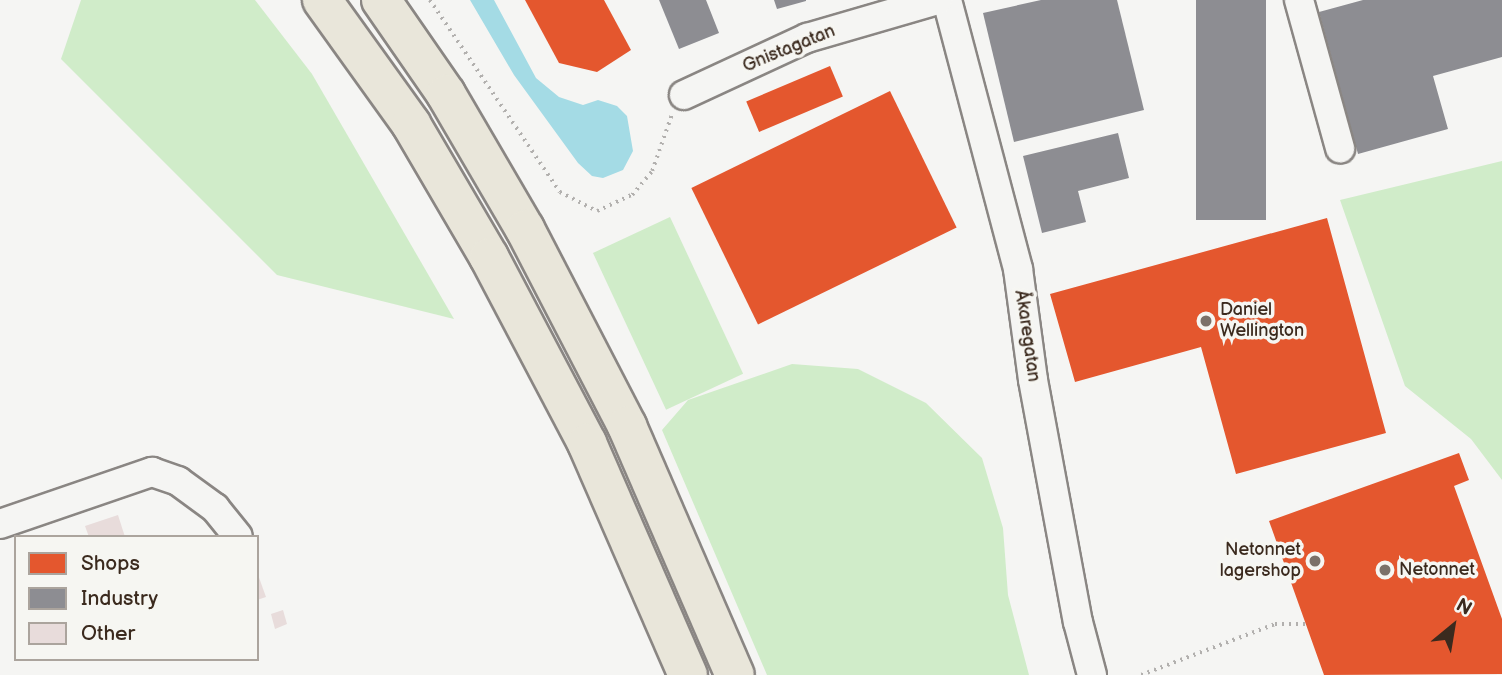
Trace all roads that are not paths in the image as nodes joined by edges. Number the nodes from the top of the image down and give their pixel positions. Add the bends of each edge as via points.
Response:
1 (322, 0) edge
2 (381, 0) edge
3 (938, 0) edge
4 (947, 0) edge
5 (1299, 0) edge
6 (684, 95) road end
7 (1340, 148) dead end
8 (0, 524) edge
9 (237, 535) edge
10 (688, 675) edge
11 (735, 675) edge
12 (1092, 675) edge

1 - 10 highway via 411,124 489,257 587,443
2 - 11 highway via 446,93 525,229 627,426
3 - 6 street, Gnistagatan via 807,38
4 - 12 street, Åkaregatan via 1018,269 1033,380 1077,622
5 - 7 street
8 - 9 street via 152,472 178,481 215,508

